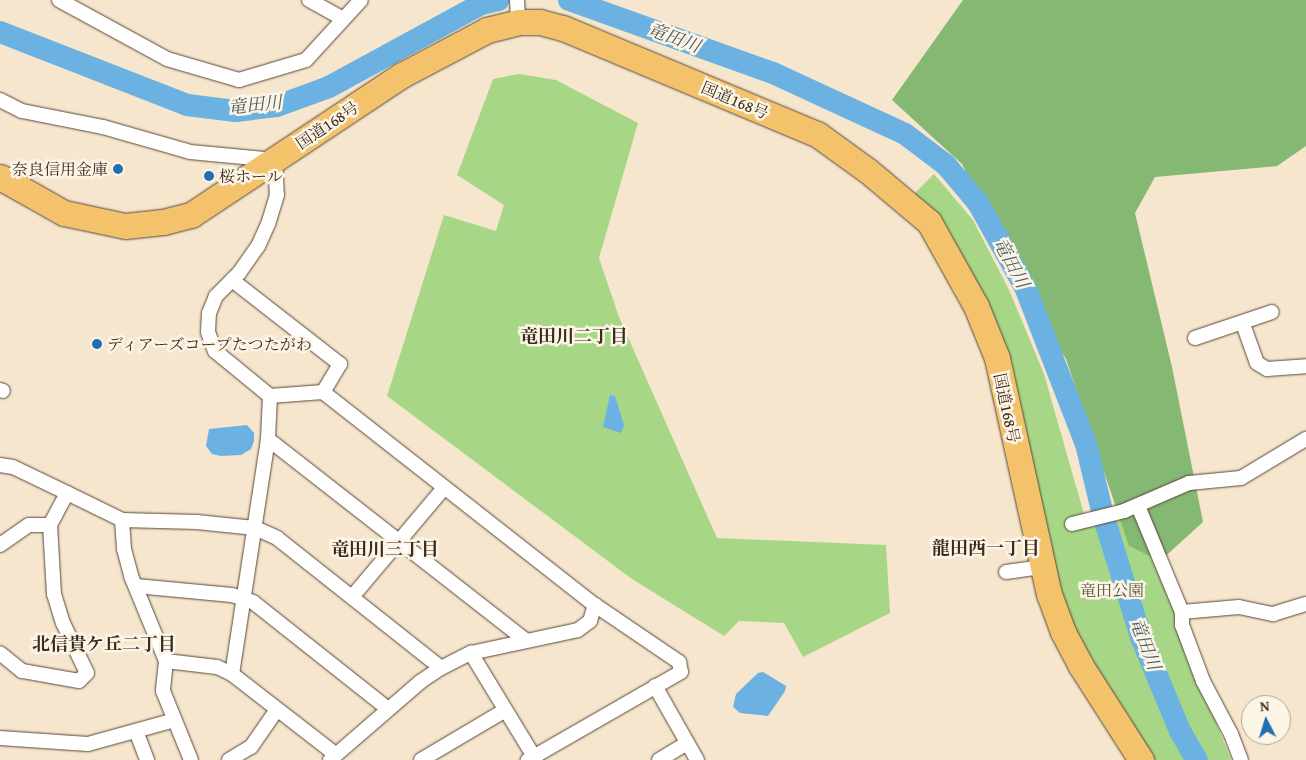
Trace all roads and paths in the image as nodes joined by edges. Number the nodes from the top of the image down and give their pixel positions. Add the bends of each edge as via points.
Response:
1 (59, 0) edge
2 (310, 0) edge
3 (361, 0) edge
4 (518, 9) edge
5 (342, 18) junction
6 (0, 100) edge
7 (275, 160) junction
8 (0, 177) edge
9 (232, 280) junction
10 (1272, 312) dead end
11 (1243, 324) junction
12 (1195, 338) dead end
13 (1306, 366) edge
14 (323, 392) junction
15 (270, 396) junction
16 (268, 439) junction
17 (1306, 439) edge
18 (0, 465) edge
19 (443, 489) junction
20 (67, 493) junction
21 (1138, 506) junction
22 (122, 520) junction
23 (1072, 524) dead end
24 (50, 525) junction
25 (256, 528) junction
26 (400, 541) junction
27 (0, 545) edge
28 (1042, 567) junction
29 (1006, 572) dead end
30 (136, 586) junction
31 (352, 597) junction
32 (246, 599) junction
33 (1306, 604) edge
34 (595, 605) junction
35 (1182, 612) junction
36 (525, 640) junction
37 (0, 653) edge
38 (471, 653) junction
39 (166, 661) junction
40 (441, 668) junction
41 (232, 674) junction
42 (655, 686) junction
43 (388, 709) junction
44 (276, 711) junction
45 (504, 711) junction
46 (175, 720) junction
47 (136, 732) junction
48 (0, 738) edge
49 (686, 744) junction
50 (332, 757) edge
51 (533, 759) edge
52 (147, 760) edge
53 (191, 760) edge
54 (229, 760) edge
55 (420, 760) edge
56 (659, 760) edge
57 (697, 760) edge
58 (1141, 760) edge
59 (1241, 760) edge

1 - 5 street via 167,59 240,80 306,60
2 - 5 street
3 - 5 street
4 - 7 highway, 国道168号 via 487,30 402,74
4 - 28 highway, 国道168号 via 540,22 563,28 817,134 867,170 929,222 976,306 996,358
6 - 7 street via 22,112 103,127 190,152
7 - 8 highway, 国道168号 via 191,215 125,226 64,213
7 - 9 street via 276,195 268,224 258,246
9 - 14 street via 340,364
9 - 15 street via 216,296 208,313 208,332 214,351
10 - 11 street
11 - 12 street
11 - 13 street via 1257,363 1267,369
14 - 15 street
14 - 19 street
15 - 16 street
16 - 25 street
16 - 26 street
17 - 21 street via 1241,478 1189,483
18 - 20 street via 13,466
19 - 26 street
19 - 34 street
20 - 22 street
20 - 24 street
21 - 23 street
21 - 35 street
22 - 25 street
22 - 30 street via 124,549
24 - 27 street via 30,525
24 - 37 street via 54,594 87,673 79,681 22,671
25 - 31 street via 277,538
25 - 32 street
26 - 31 street
26 - 36 street
28 - 29 street
28 - 58 highway, 国道168号 via 1063,632
30 - 32 street
30 - 39 street
31 - 40 street
32 - 41 street
32 - 43 street
33 - 35 street via 1272,614 1240,607
34 - 36 street via 590,622 578,630
34 - 42 street via 679,662 681,672
35 - 59 street via 1182,626 1203,681
36 - 38 street
38 - 40 street
38 - 45 street
39 - 41 street via 217,667
39 - 46 street via 163,691
40 - 43 street
41 - 44 street
42 - 49 street
42 - 51 street
43 - 50 street
44 - 50 street
44 - 54 street via 251,747
45 - 51 street
45 - 55 street
46 - 47 street
46 - 53 street
47 - 48 street via 88,744
47 - 52 street
49 - 56 street
49 - 57 street

